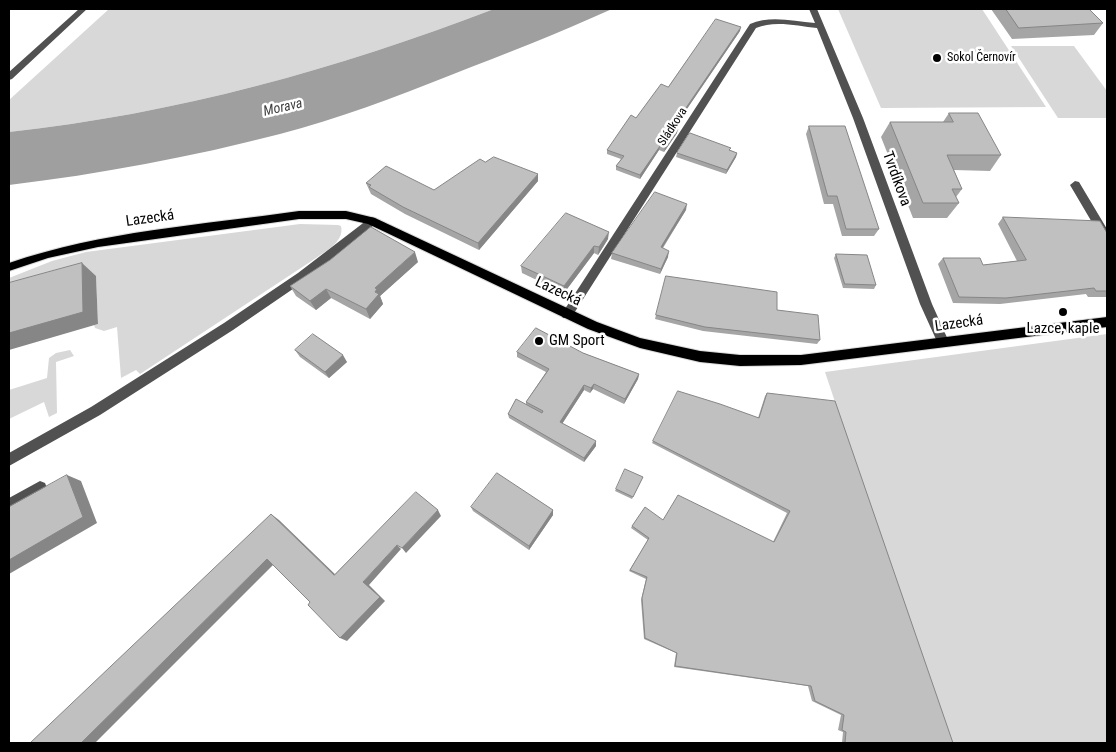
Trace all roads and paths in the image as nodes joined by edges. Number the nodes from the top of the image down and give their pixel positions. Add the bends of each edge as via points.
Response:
1 (84, 9) edge
2 (813, 9) edge
3 (820, 26) junction
4 (9, 77) edge
5 (1075, 185) dead end
6 (371, 221) junction
7 (1107, 238) edge
8 (9, 267) edge
9 (567, 315) junction
10 (1107, 322) edge
11 (942, 342) junction
12 (9, 460) edge
13 (40, 488) edge
14 (9, 506) edge

1 - 4 street
2 - 3 street
3 - 9 street, Sládkova via 771,22 753,26
3 - 11 street, Tvrdíkova
5 - 7 street
6 - 8 main road, Lazecká via 331,214 282,217 98,243 47,254
6 - 9 main road, Lazecká
6 - 12 street via 340,249 281,292 100,410
9 - 11 main road, Lazecká via 652,346 738,360 801,360
10 - 11 main road, Lazecká
13 - 14 street

